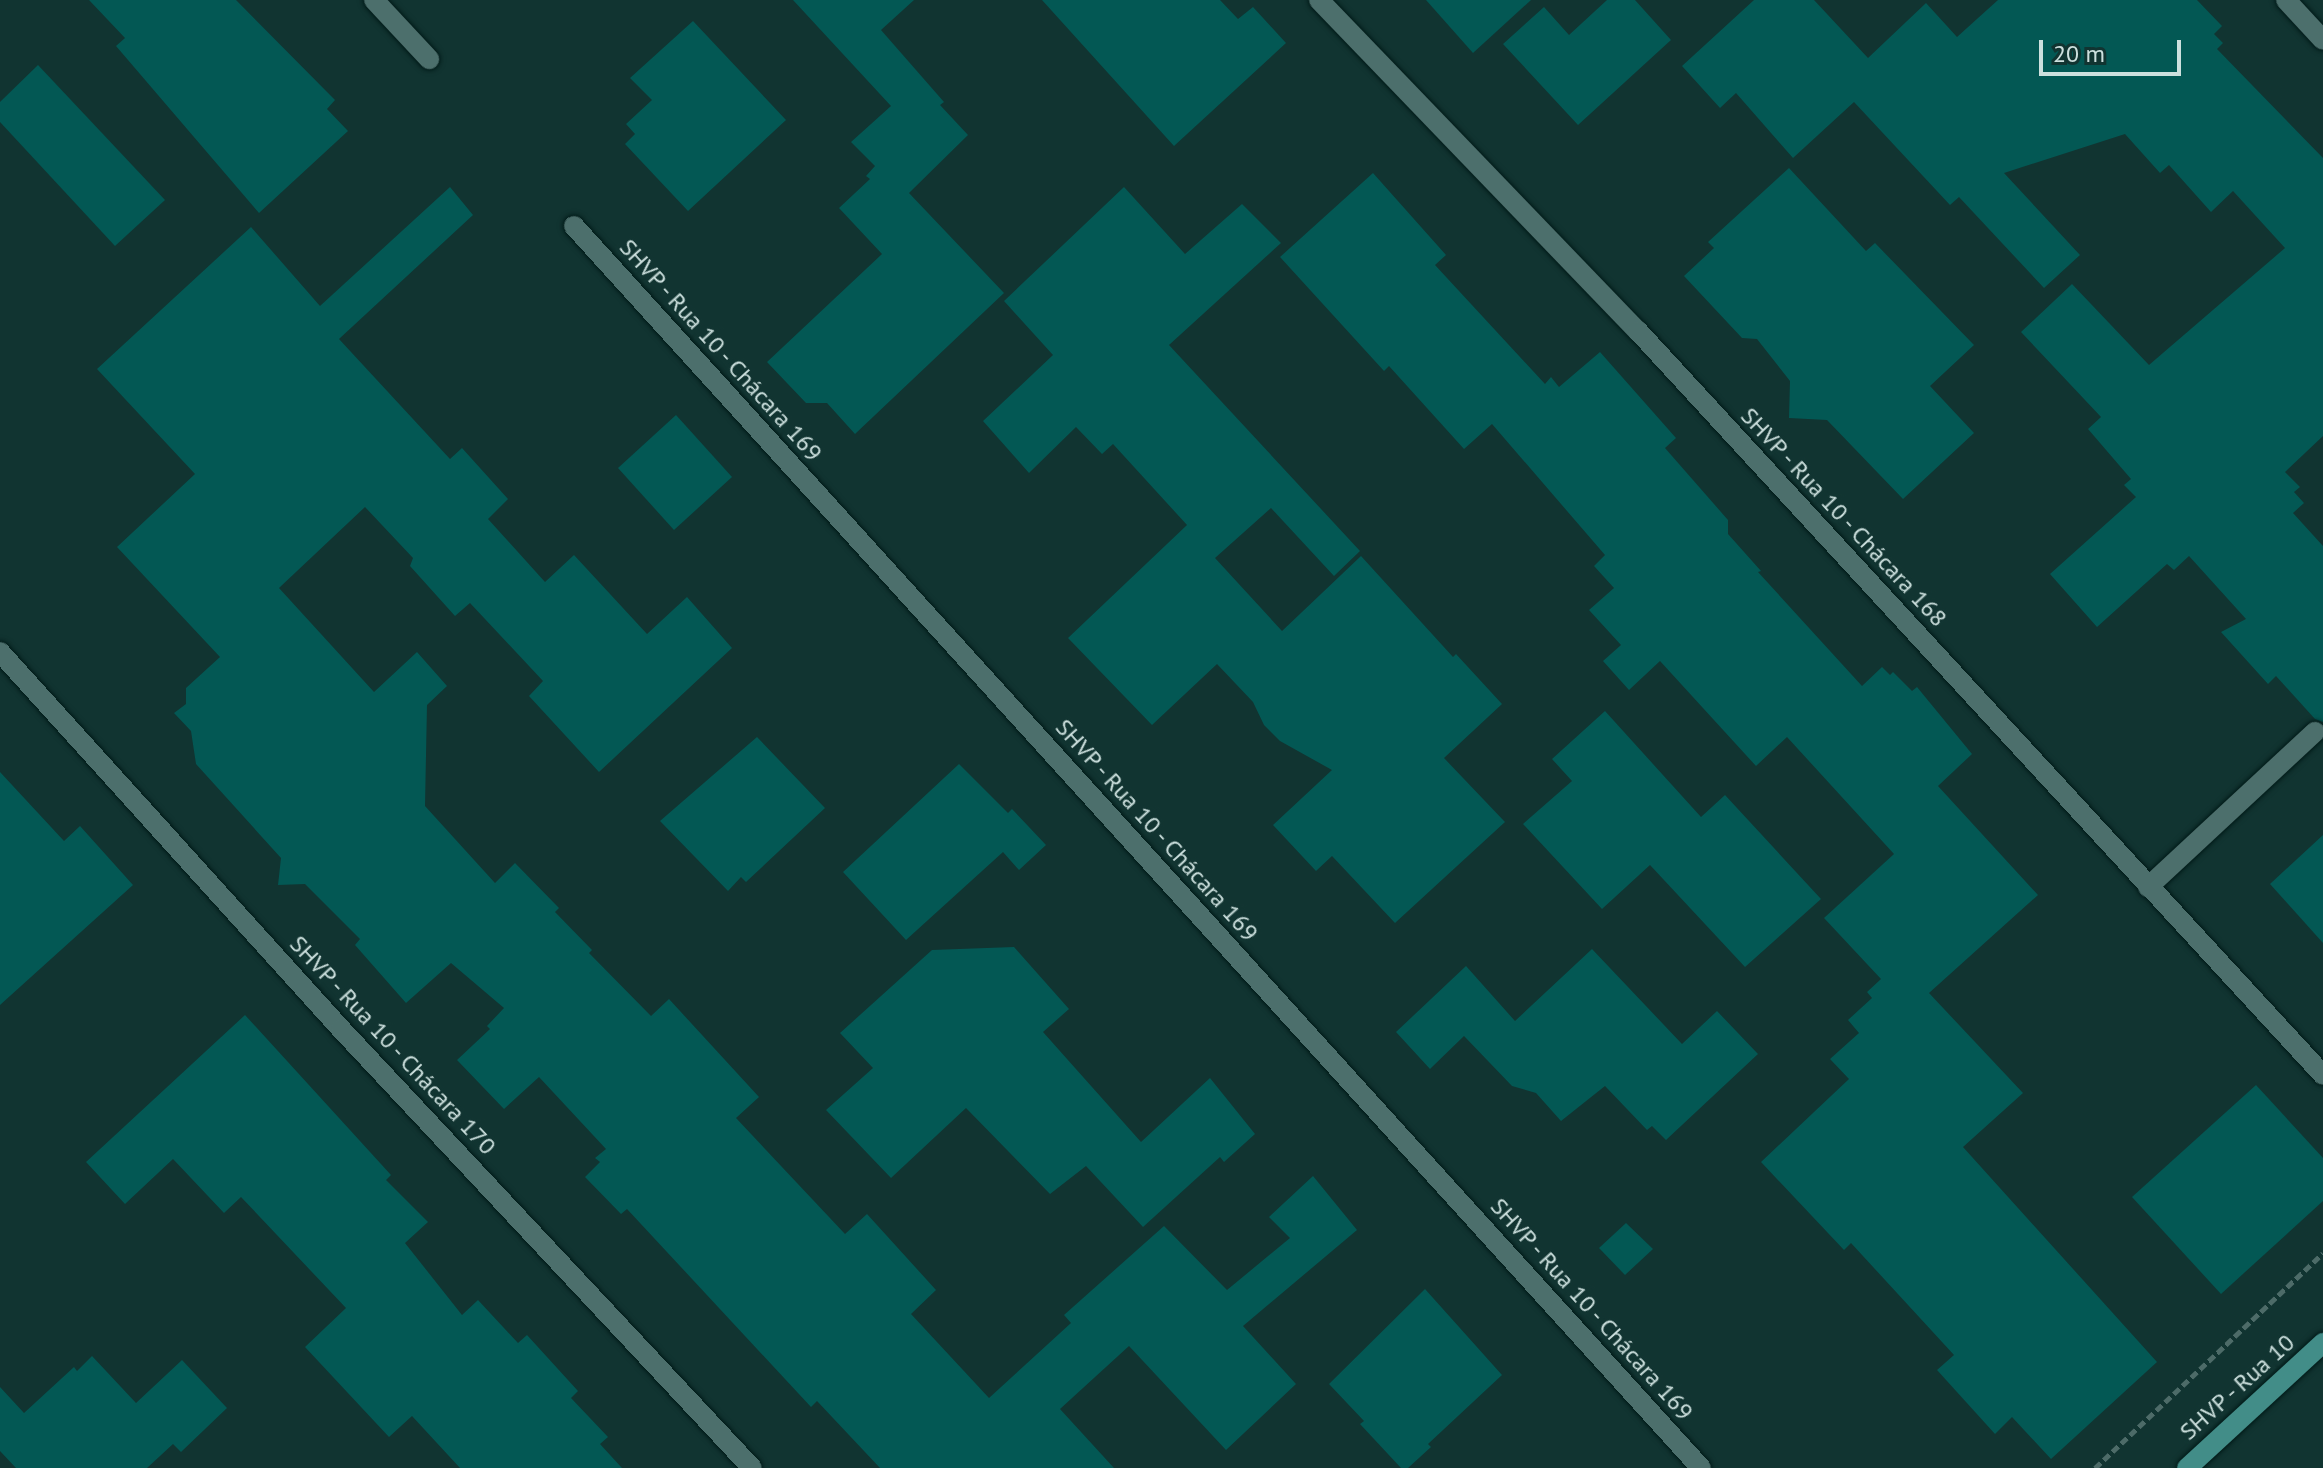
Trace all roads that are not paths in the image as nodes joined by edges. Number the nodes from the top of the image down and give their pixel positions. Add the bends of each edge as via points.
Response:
1 (374, 0) edge
2 (1319, 0) edge
3 (2286, 0) edge
4 (2323, 40) edge
5 (429, 59) dead end
6 (574, 226) dead end
7 (0, 652) edge
8 (2315, 732) dead end
9 (2148, 887) junction
10 (2323, 1075) edge
11 (2323, 1343) edge
12 (752, 1468) edge
13 (1701, 1468) edge
14 (2187, 1468) edge

1 - 5 street
2 - 9 street, SHVP - Rua 10 - Chácara 168 via 1638,331
3 - 4 street
6 - 13 street, SHVP - Rua 10 - Chácara 169
7 - 12 street, SHVP - Rua 10 - Chácara 170 via 341,1029
8 - 9 street
9 - 10 street, SHVP - Rua 10 - Chácara 168
11 - 14 street, SHVP - Rua 10

